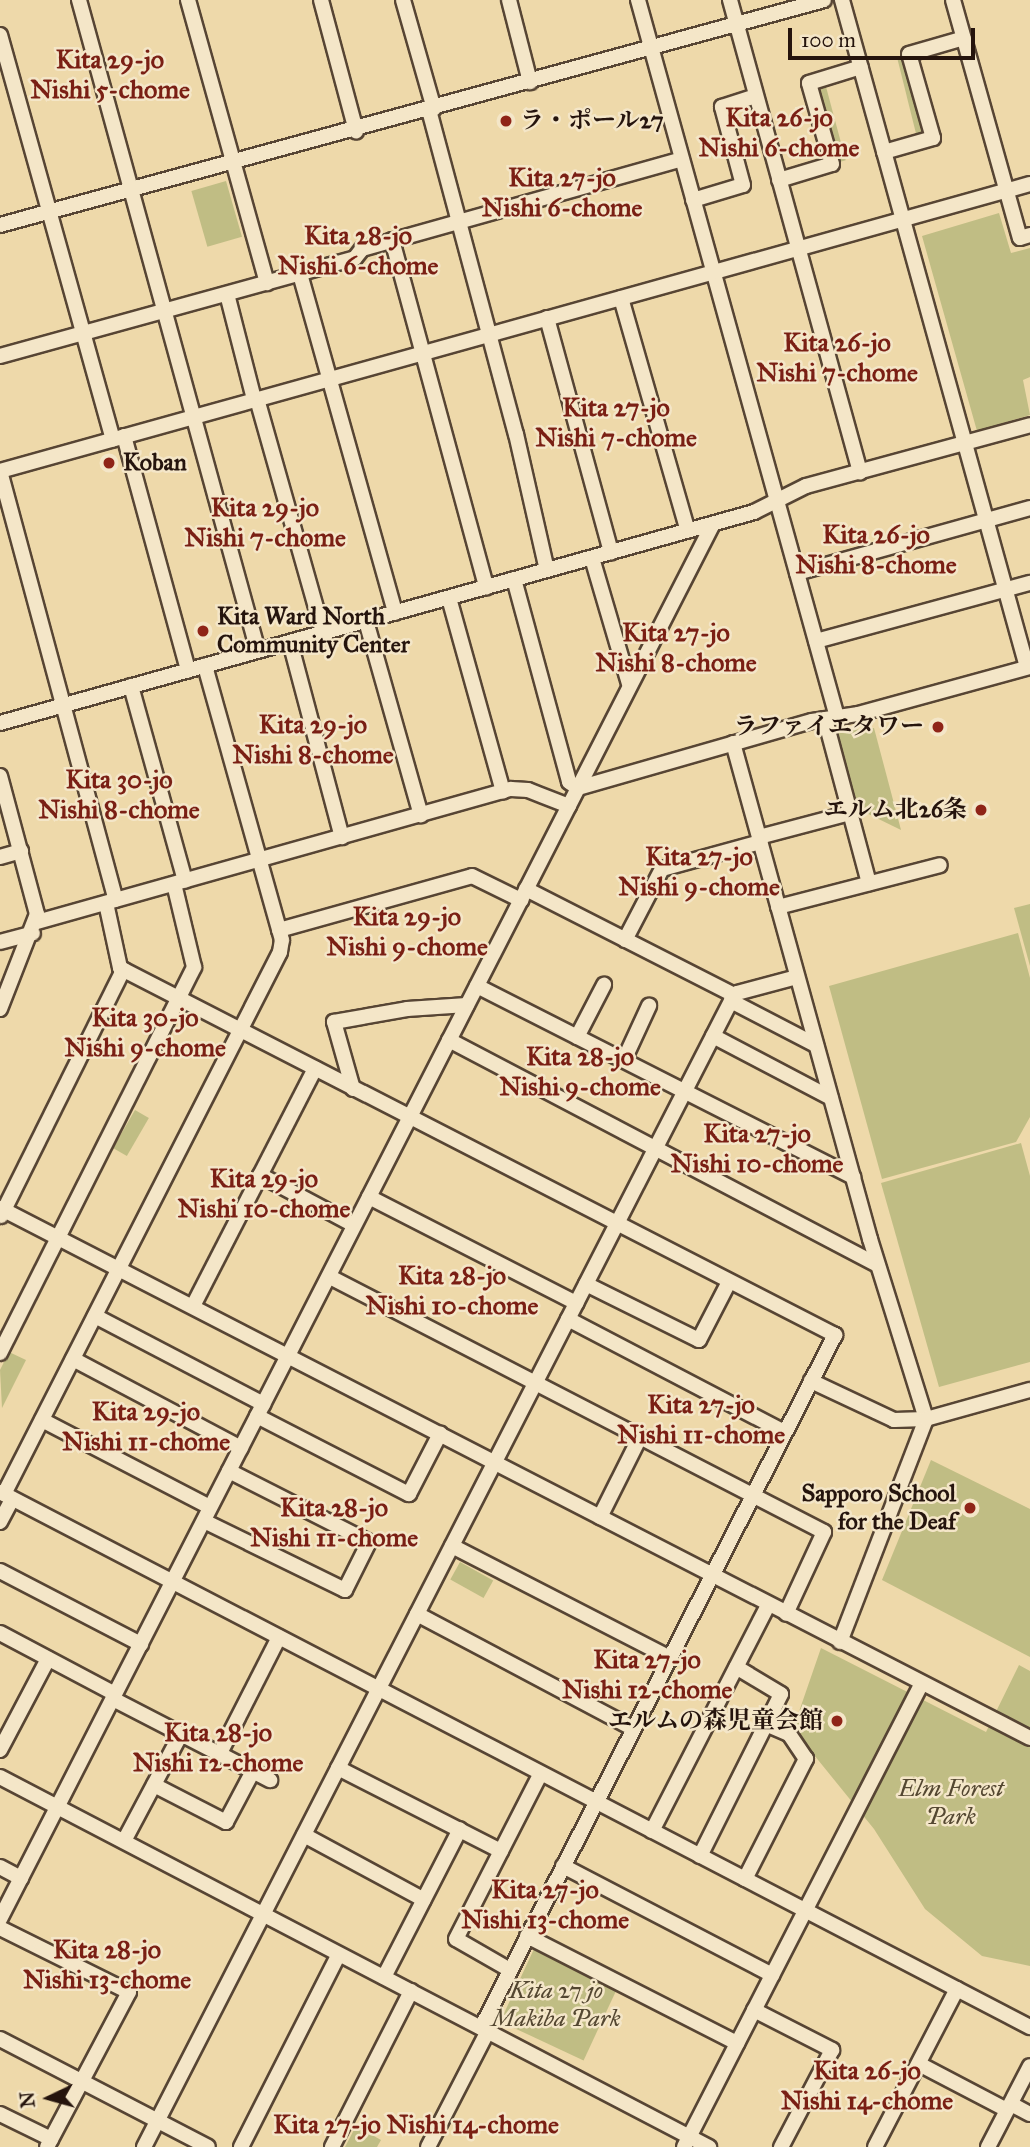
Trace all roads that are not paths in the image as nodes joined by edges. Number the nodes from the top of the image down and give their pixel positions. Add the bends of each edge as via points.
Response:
1 (79, 0) edge
2 (188, 0) edge
3 (321, 0) edge
4 (403, 0) edge
5 (509, 0) edge
6 (638, 0) edge
7 (730, 0) edge
8 (824, 0) edge
9 (842, 0) edge
10 (953, 0) edge
11 (737, 25) junction
12 (0, 35) edge
13 (964, 38) junction
14 (651, 48) junction
15 (861, 68) junction
16 (530, 82) junction
17 (755, 96) junction
18 (431, 110) junction
19 (356, 131) junction
20 (884, 152) junction
21 (682, 159) junction
22 (233, 162) junction
23 (779, 180) junction
24 (1030, 184) edge
25 (130, 190) junction
26 (1006, 191) junction
27 (693, 200) junction
28 (49, 212) junction
29 (903, 219) junction
30 (459, 222) junction
31 (0, 225) edge
32 (1030, 235) edge
33 (391, 240) junction
34 (798, 248) junction
35 (713, 272) junction
36 (300, 274) junction
37 (267, 283) junction
38 (227, 294) junction
39 (621, 298) junction
40 (163, 312) junction
41 (547, 318) junction
42 (83, 334) junction
43 (490, 334) junction
44 (422, 353) junction
45 (0, 355) edge
46 (329, 379) junction
47 (256, 399) junction
48 (191, 417) junction
49 (1030, 425) edge
50 (118, 438) junction
51 (965, 443) junction
52 (0, 471) edge
53 (860, 472) junction
54 (777, 500) junction
55 (1030, 508) edge
56 (987, 520) junction
57 (713, 524) junction
58 (688, 531) junction
59 (611, 552) junction
60 (592, 558) junction
61 (547, 570) junction
62 (797, 573) junction
63 (514, 579) junction
64 (1030, 583) edge
65 (486, 587) junction
66 (1006, 590) junction
67 (449, 598) junction
68 (395, 613) junction
69 (366, 621) junction
70 (323, 633) junction
71 (816, 641) junction
72 (290, 642) junction
73 (258, 651) junction
74 (205, 666) junction
75 (1029, 667) edge
76 (188, 670) junction
77 (629, 684) junction
78 (131, 686) junction
79 (63, 705) junction
80 (831, 718) junction
81 (0, 723) edge
82 (733, 743) junction
83 (0, 776) edge
84 (578, 788) junction
85 (503, 792) junction
86 (569, 806) junction
87 (850, 813) junction
88 (421, 815) junction
89 (342, 837) junction
90 (760, 839) junction
91 (21, 851) junction
92 (0, 857) edge
93 (259, 860) junction
94 (940, 865) dead end
95 (180, 882) junction
96 (869, 883) junction
97 (523, 895) junction
98 (111, 902) junction
99 (778, 907) junction
100 (35, 928) junction
101 (279, 930) junction
102 (625, 940) junction
103 (0, 942) edge
104 (123, 970) junction
105 (797, 977) junction
106 (604, 985) dead end
107 (477, 986) junction
108 (732, 998) junction
109 (179, 999) junction
110 (467, 1005) junction
111 (649, 1006) dead end
112 (0, 1009) edge
113 (240, 1031) junction
114 (713, 1036) junction
115 (577, 1037) junction
116 (449, 1040) junction
117 (816, 1045) junction
118 (624, 1060) junction
119 (315, 1069) junction
120 (353, 1089) junction
121 (685, 1090) junction
122 (831, 1098) junction
123 (410, 1118) junction
124 (656, 1147) junction
125 (260, 1175) junction
126 (853, 1177) junction
127 (369, 1197) junction
128 (1, 1211) edge
129 (617, 1224) junction
130 (355, 1225) junction
131 (59, 1237) junction
132 (878, 1265) junction
133 (119, 1268) junction
134 (330, 1277) junction
135 (729, 1282) junction
136 (586, 1284) junction
137 (576, 1303) junction
138 (193, 1306) junction
139 (95, 1316) junction
140 (568, 1319) junction
141 (0, 1353) edge
142 (288, 1355) junction
143 (73, 1359) junction
144 (811, 1381) junction
145 (536, 1382) junction
146 (1030, 1390) edge
147 (260, 1410) junction
148 (926, 1419) junction
149 (42, 1420) junction
150 (784, 1432) junction
151 (440, 1434) junction
152 (640, 1437) junction
153 (241, 1448) junction
154 (495, 1463) junction
155 (229, 1471) junction
156 (5, 1495) edge
157 (751, 1496) junction
158 (207, 1514) junction
159 (600, 1517) junction
160 (0, 1522) edge
161 (452, 1546) junction
162 (0, 1571) edge
163 (711, 1575) junction
164 (173, 1581) junction
165 (768, 1605) junction
166 (417, 1614) junction
167 (786, 1614) junction
168 (0, 1633) edge
169 (279, 1637) junction
170 (840, 1642) junction
171 (141, 1644) junction
172 (668, 1657) junction
173 (48, 1659) junction
174 (736, 1667) junction
175 (922, 1683) junction
176 (379, 1689) junction
177 (114, 1697) junction
178 (765, 1724) junction
179 (632, 1728) junction
180 (181, 1734) junction
181 (1030, 1738) edge
182 (0, 1750) edge
183 (220, 1753) junction
184 (338, 1768) junction
185 (253, 1771) junction
186 (541, 1773) junction
187 (0, 1777) edge
188 (270, 1780) dead end
189 (154, 1785) junction
190 (597, 1802) junction
191 (57, 1807) junction
192 (460, 1829) junction
193 (652, 1831) junction
194 (303, 1835) junction
195 (124, 1842) junction
196 (501, 1851) junction
197 (700, 1856) junction
198 (563, 1866) junction
199 (0, 1867) edge
200 (21, 1878) junction
201 (745, 1879) junction
202 (424, 1900) junction
203 (804, 1910) junction
204 (263, 1914) junction
205 (0, 1919) edge
206 (0, 1928) edge
207 (527, 1936) junction
208 (339, 1954) junction
209 (510, 1970) junction
210 (772, 1975) junction
211 (384, 1978) junction
212 (957, 1989) junction
213 (411, 1991) junction
214 (754, 2010) junction
215 (1030, 2027) edge
216 (484, 2030) junction
217 (0, 2039) edge
218 (737, 2043) junction
219 (919, 2064) junction
220 (1030, 2066) edge
221 (82, 2082) junction
222 (1009, 2107) junction
223 (0, 2114) edge
224 (1030, 2114) edge
225 (158, 2121) junction
226 (687, 2142) edge
227 (49, 2143) edge
228 (882, 2145) edge
229 (144, 2147) edge
230 (208, 2147) edge
231 (241, 2147) edge
232 (332, 2147) edge
233 (428, 2147) edge
234 (709, 2147) edge
235 (781, 2147) edge
236 (988, 2147) edge

1 - 25 street
2 - 22 street
3 - 19 street
4 - 18 street
5 - 16 street
6 - 14 street
7 - 11 street
8 - 11 street
9 - 15 street
10 - 13 street
11 - 14 street
11 - 17 street
12 - 28 street
13 - 20 street via 909,54 933,138
13 - 26 street
14 - 16 street
14 - 21 street
15 - 20 street
15 - 23 street via 809,83 832,164
16 - 18 street
17 - 23 street
17 - 27 street via 722,107 743,186
18 - 19 street
18 - 30 street
19 - 22 street
20 - 29 street
21 - 27 street
21 - 30 street
22 - 25 street
22 - 37 street
23 - 34 street
24 - 26 street
25 - 28 street
25 - 40 street
26 - 29 street
26 - 32 street via 1020,238
27 - 35 street
28 - 31 street
28 - 42 street
29 - 34 street
29 - 51 street
30 - 33 street
30 - 43 street
33 - 36 street via 362,249 355,258
33 - 44 street
34 - 35 street
34 - 53 street
35 - 39 street
35 - 54 street
36 - 37 street
36 - 46 street
37 - 38 street
38 - 40 street
38 - 47 street
39 - 41 street
39 - 58 street
40 - 42 street
40 - 48 street
41 - 43 street
41 - 59 street
42 - 45 street
42 - 50 street
43 - 44 street
43 - 61 street
44 - 46 street
44 - 65 street
46 - 47 street
46 - 68 street
47 - 48 street
47 - 70 street
48 - 50 street
48 - 73 street
49 - 51 street
50 - 52 street
50 - 76 street
51 - 53 street
51 - 56 street
52 - 79 street
53 - 54 street via 806,486
54 - 57 street
54 - 62 street
55 - 56 street
56 - 62 street
56 - 66 street
57 - 58 street
57 - 77 street
58 - 59 street
59 - 60 street
60 - 61 street
60 - 77 street
61 - 63 street
62 - 71 street
63 - 65 street
63 - 84 street via 569,782
64 - 66 street
65 - 67 street
66 - 71 street
66 - 75 street
67 - 68 street
67 - 85 street
68 - 69 street
69 - 70 street
69 - 88 street
70 - 72 street
71 - 80 street
72 - 73 street
72 - 89 street
73 - 74 street
74 - 76 street
74 - 93 street
75 - 80 street
76 - 78 street
77 - 84 street
78 - 79 street
78 - 95 street
79 - 81 street
79 - 98 street
80 - 82 street
80 - 87 street
82 - 84 street
82 - 90 street
83 - 91 street
84 - 86 street
85 - 86 street via 528,790
85 - 88 street
86 - 97 street
87 - 90 street
87 - 96 street
88 - 89 street
89 - 93 street
90 - 99 street
90 - 102 street via 662,869
91 - 92 street
91 - 100 street
93 - 95 street
93 - 101 street
94 - 96 street
95 - 98 street
95 - 109 street via 194,967
96 - 99 street
97 - 101 street via 472,876
97 - 102 street
97 - 107 street
98 - 100 street
98 - 104 street
99 - 105 street
100 - 103 street
100 - 112 street
101 - 113 street via 281,952
102 - 108 street
104 - 109 street
104 - 128 street
105 - 108 street
105 - 117 street
106 - 115 street
107 - 110 street
107 - 115 street
108 - 114 street
108 - 117 street
109 - 113 street
109 - 131 street
110 - 116 street
110 - 120 street via 407,1009 334,1022
111 - 118 street
113 - 119 street
113 - 133 street
114 - 121 street
114 - 122 street
115 - 118 street
116 - 123 street
116 - 124 street
117 - 122 street
118 - 121 street
119 - 120 street
119 - 125 street
120 - 123 street
121 - 124 street
121 - 126 street
122 - 126 street
123 - 127 street
123 - 129 street
124 - 129 street
124 - 132 street
125 - 130 street
125 - 138 street
126 - 132 street
127 - 130 street
127 - 137 street
128 - 131 street
129 - 135 street
129 - 136 street
130 - 134 street
131 - 133 street
131 - 141 street
132 - 148 street
133 - 138 street
133 - 139 street
134 - 142 street
134 - 145 street
135 - 136 street via 699,1340
135 - 144 street via 835,1335
136 - 137 street
137 - 140 street
138 - 142 street
139 - 143 street
139 - 147 street
140 - 145 street
140 - 150 street
142 - 147 street
142 - 151 street
143 - 149 street
143 - 153 street
144 - 148 street via 894,1420
144 - 150 street
145 - 152 street
145 - 154 street
146 - 148 street
147 - 151 street via 409,1494
147 - 153 street
148 - 170 street
149 - 156 street
149 - 158 street
150 - 157 street
151 - 154 street
152 - 157 street
152 - 159 street
153 - 155 street
154 - 159 street
154 - 161 street
155 - 158 street
155 - 158 street via 369,1542 345,1590
156 - 160 street
156 - 164 street
157 - 163 street
157 - 167 street via 824,1532
158 - 164 street
159 - 163 street
161 - 166 street
161 - 172 street
162 - 171 street
163 - 165 street
163 - 172 street
164 - 169 street
164 - 171 street
165 - 167 street
165 - 174 street
166 - 176 street
166 - 179 street
167 - 170 street
168 - 173 street
169 - 176 street
169 - 183 street
170 - 175 street
171 - 177 street
172 - 179 street
173 - 177 street
173 - 182 street
174 - 178 street via 781,1694
174 - 193 street
175 - 181 street
175 - 203 street
176 - 184 street
176 - 186 street
177 - 180 street
177 - 191 street
178 - 197 street
178 - 201 street via 789,1734 806,1759
179 - 190 street
180 - 183 street
180 - 189 street
183 - 185 street
184 - 192 street
184 - 194 street
185 - 188 street
185 - 189 street via 226,1822
186 - 190 street
186 - 196 street
187 - 191 street
189 - 195 street
190 - 193 street
190 - 198 street
191 - 195 street
191 - 200 street
192 - 196 street
192 - 202 street
193 - 197 street
194 - 202 street
194 - 204 street
195 - 204 street
196 - 209 street via 456,1939
197 - 201 street
198 - 207 street
198 - 210 street
199 - 200 street
200 - 205 street
201 - 203 street
202 - 211 street
203 - 210 street
203 - 212 street
204 - 208 street
204 - 225 street
206 - 221 street via 129,1992
207 - 209 street
207 - 218 street
208 - 211 street
208 - 231 street
209 - 216 street
210 - 214 street
211 - 213 street
212 - 215 street
212 - 219 street
213 - 216 street
213 - 232 street
214 - 218 street
214 - 235 street via 832,2050
216 - 226 street
216 - 233 street
217 - 221 street
218 - 226 street
219 - 222 street
219 - 228 street
220 - 222 street
221 - 225 street
221 - 227 street
222 - 224 street
222 - 236 street
223 - 227 street
225 - 229 street
225 - 230 street
226 - 234 street

